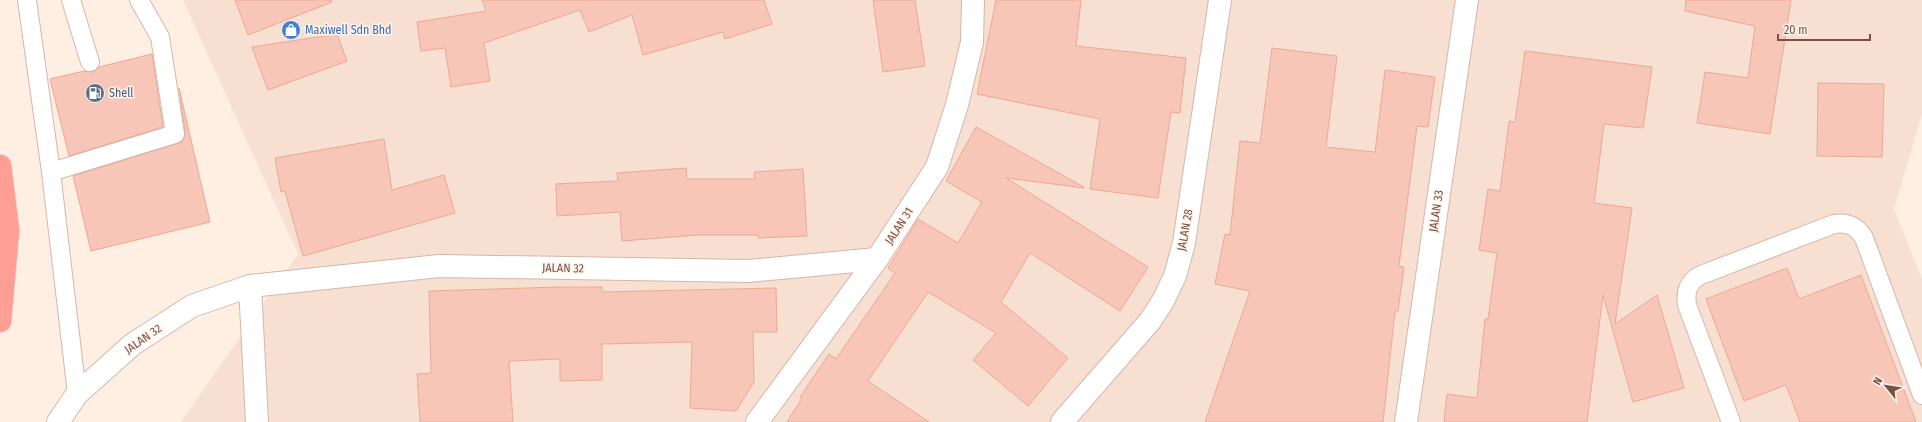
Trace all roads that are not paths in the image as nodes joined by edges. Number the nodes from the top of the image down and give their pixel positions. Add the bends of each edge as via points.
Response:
1 (28, 0) edge
2 (72, 0) edge
3 (139, 0) edge
4 (973, 0) edge
5 (1220, 0) edge
6 (1467, 0) edge
7 (90, 62) dead end
8 (0, 166) edge
9 (51, 172) junction
10 (877, 259) junction
11 (250, 286) junction
12 (0, 321) edge
13 (77, 394) junction
14 (1922, 395) edge
15 (58, 422) edge
16 (257, 422) edge
17 (757, 422) edge
18 (1062, 422) edge
19 (1406, 422) edge
20 (1731, 422) edge

1 - 9 lane
2 - 7 lane
3 - 9 lane via 160,37 175,134
4 - 10 street, JALAN 31 via 972,42 957,105 936,167
5 - 18 street, JALAN 28 via 1184,243 1175,276 1150,320
6 - 19 street, JALAN 33
8 - 12 highway via 8,230
9 - 13 lane
10 - 11 street, JALAN 32 via 748,271 439,266
10 - 17 street, JALAN 31
11 - 13 street, JALAN 32 via 192,306 133,344
11 - 16 street
13 - 15 street, JALAN 32
14 - 20 lane via 1864,238 1859,230 1843,223 1700,275 1688,287 1687,305

